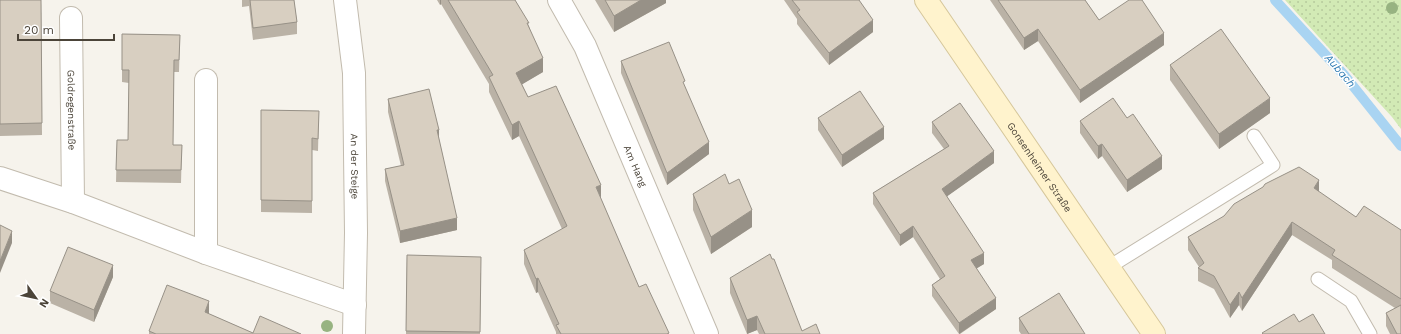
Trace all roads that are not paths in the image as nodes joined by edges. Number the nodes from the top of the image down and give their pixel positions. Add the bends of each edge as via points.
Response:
1 (345, 0) edge
2 (559, 0) edge
3 (926, 0) edge
4 (71, 18) dead end
5 (206, 80) dead end
6 (1254, 136) dead end
7 (0, 178) edge
8 (73, 202) junction
9 (206, 253) junction
10 (1109, 267) junction
11 (1318, 279) dead end
12 (355, 305) junction
13 (354, 334) edge
14 (707, 334) edge
15 (1154, 334) edge
16 (1370, 334) edge

1 - 12 street, An der Steige via 354,73
2 - 14 street, Am Hang via 585,46
3 - 10 main road, Gonsenheimer Straße
4 - 8 street, Goldregenstraße
5 - 9 street
6 - 10 lane via 1273,165
7 - 8 street
8 - 9 street
9 - 12 street
10 - 15 main road, Gonsenheimer Straße
11 - 16 lane via 1351,301
12 - 13 street, An der Steige

